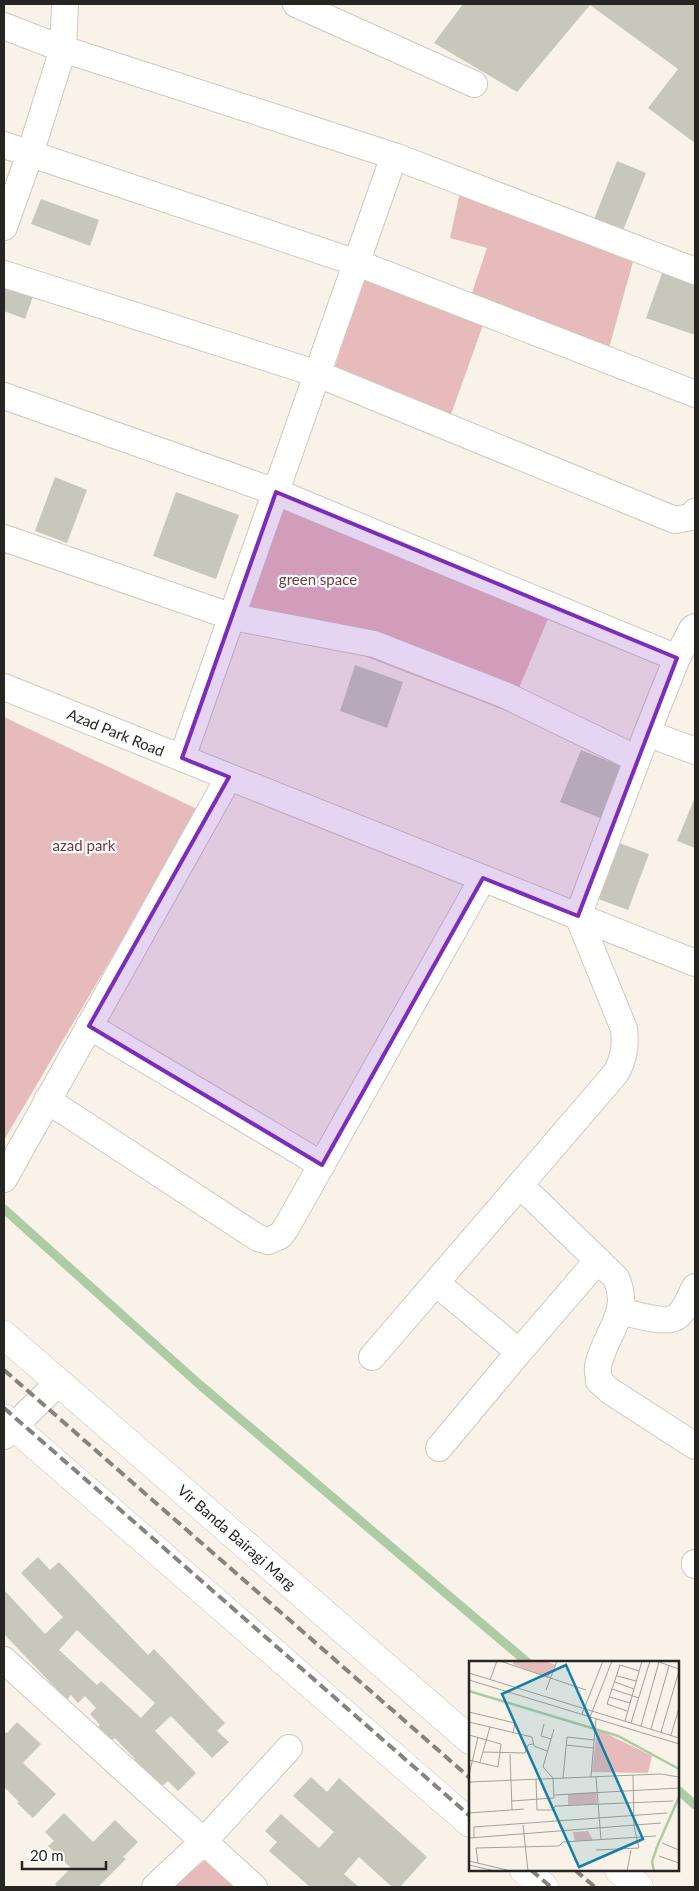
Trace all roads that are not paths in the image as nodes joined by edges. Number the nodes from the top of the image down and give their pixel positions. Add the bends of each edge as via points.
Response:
1 (65, 4) edge
2 (296, 4) edge
3 (4, 26) edge
4 (63, 49) junction
5 (474, 84) dead end
6 (4, 145) edge
7 (30, 154) junction
8 (394, 156) junction
9 (4, 227) edge
10 (357, 263) junction
11 (695, 271) edge
12 (4, 274) edge
13 (318, 374) junction
14 (695, 394) edge
15 (4, 396) edge
16 (276, 492) junction
17 (695, 512) edge
18 (4, 538) edge
19 (233, 617) junction
20 (695, 628) edge
21 (677, 658) junction
22 (4, 687) edge
23 (646, 732) junction
24 (695, 751) edge
25 (182, 758) junction
26 (637, 759) junction
27 (229, 777) junction
28 (483, 878) junction
29 (578, 916) junction
30 (695, 963) edge
31 (89, 1026) junction
32 (47, 1100) junction
33 (322, 1165) junction
34 (4, 1179) edge
35 (520, 1185) junction
36 (598, 1260) junction
37 (436, 1283) junction
38 (695, 1287) edge
39 (620, 1311) junction
40 (4, 1335) edge
41 (519, 1352) junction
42 (372, 1357) dead end
43 (59, 1382) junction
44 (7, 1427) edge
45 (695, 1446) edge
46 (439, 1448) dead end
47 (4, 1660) edge
48 (469, 1739) edge
49 (289, 1748) dead end
50 (469, 1822) edge
51 (204, 1841) junction
52 (525, 1871) edge
53 (620, 1871) edge
54 (155, 1887) edge
55 (254, 1887) edge
56 (544, 1887) edge
57 (640, 1887) edge

1 - 4 street
2 - 5 street
3 - 4 street
4 - 7 street
4 - 8 street
6 - 7 street
7 - 9 street
7 - 10 street
8 - 10 street
8 - 11 street
10 - 13 street
10 - 14 street
12 - 13 street
13 - 16 street
13 - 17 street via 675,520 691,517
15 - 16 street
16 - 19 street
16 - 21 street
18 - 19 street
19 - 25 street
19 - 26 street via 374,644 505,695
20 - 21 street
21 - 23 street
22 - 25 street, Azad Park Road
23 - 24 street
23 - 26 street
25 - 27 street, Azad Park Road
26 - 29 street
27 - 28 street, Azad Park Road
27 - 31 street
28 - 29 street, Azad Park Road
28 - 33 street
29 - 30 street, Azad Park Road
29 - 35 street via 618,1011 626,1044 616,1073
31 - 32 street
31 - 33 street
32 - 33 street via 258,1238 268,1241 280,1236 286,1228
32 - 34 street
35 - 36 street
35 - 37 street
36 - 39 street via 621,1288
36 - 41 street
37 - 41 street
37 - 42 street
38 - 39 street via 673,1320
39 - 45 street via 598,1367 599,1381
40 - 43 main road, Vir Banda Bairagi Marg
41 - 46 street
43 - 44 street
43 - 48 main road, Vir Banda Bairagi Marg
44 - 50 main road
47 - 51 street
49 - 51 street
51 - 54 street
51 - 55 street
52 - 56 main road
53 - 57 main road

